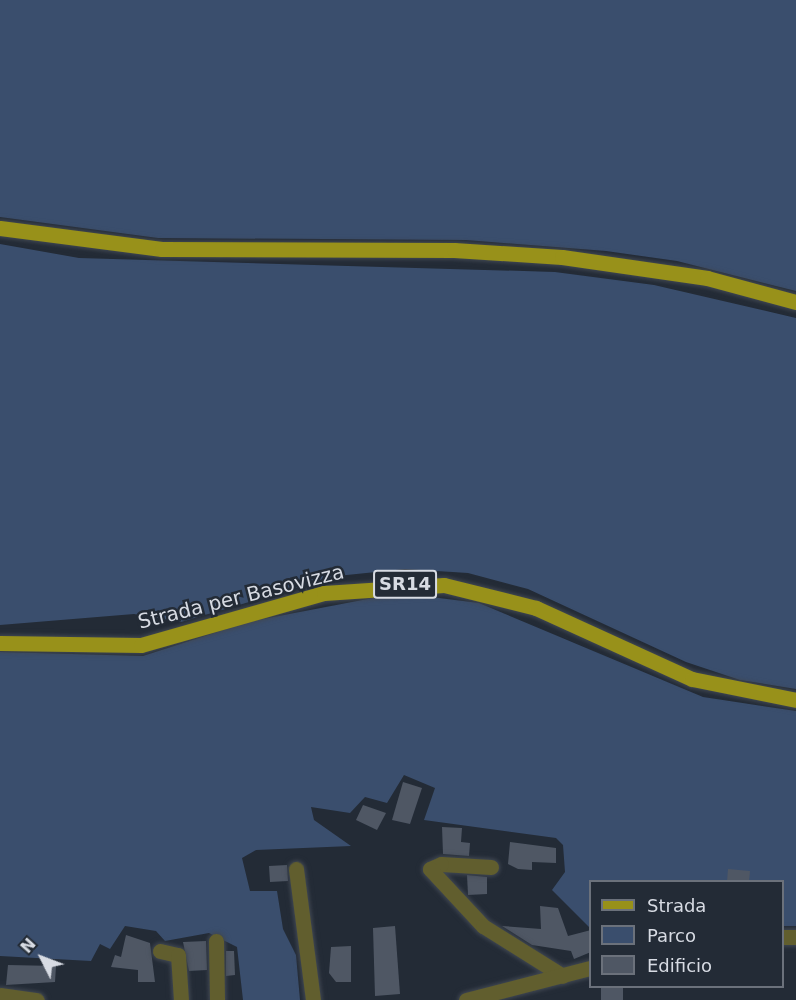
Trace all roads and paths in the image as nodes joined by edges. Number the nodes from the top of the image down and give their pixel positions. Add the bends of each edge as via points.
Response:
1 (0, 228) edge
2 (796, 302) edge
3 (0, 643) edge
4 (796, 700) edge
5 (491, 867) dead end
6 (296, 869) dead end
7 (216, 941) dead end
8 (160, 951) dead end
9 (589, 969) edge
10 (563, 976) junction
11 (0, 996) edge
12 (37, 1000) edge
13 (181, 1000) edge
14 (217, 1000) edge
15 (313, 1000) edge
16 (466, 1000) edge

1 - 2 main road via 162,249 454,250 562,257 707,278
3 - 4 main road, Strada per Basovizza / SR14 via 141,645 324,593 444,585 537,608 692,679
5 - 10 street via 441,864 430,869 483,926
6 - 15 street
7 - 14 street
8 - 13 street via 178,955
9 - 10 street
10 - 16 street
11 - 12 street

